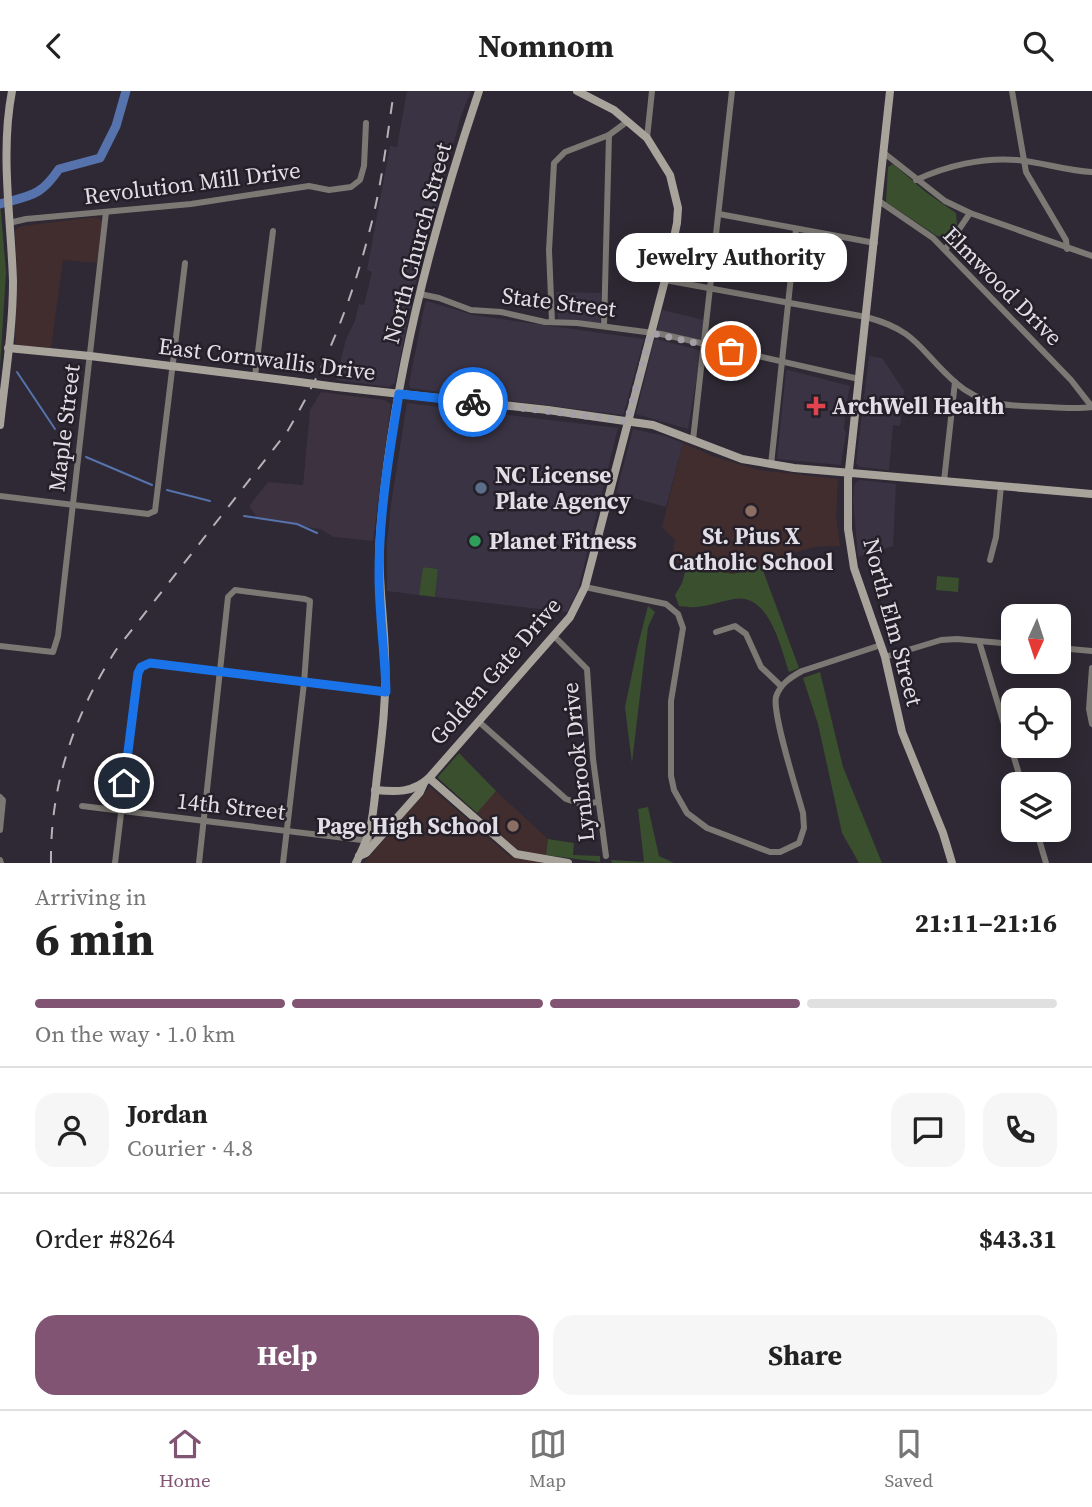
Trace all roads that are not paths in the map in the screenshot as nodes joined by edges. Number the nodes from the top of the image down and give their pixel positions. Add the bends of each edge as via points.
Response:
1 (12, 91) edge
2 (479, 91) edge
3 (577, 91) edge
4 (652, 91) edge
5 (732, 91) edge
6 (890, 91) edge
7 (1012, 91) edge
8 (628, 121) junction
9 (366, 123) dead end
10 (609, 135) junction
11 (647, 138) junction
12 (884, 153) junction
13 (1024, 161) junction
14 (1092, 172) edge
15 (916, 180) junction
16 (878, 201) junction
17 (106, 212) junction
18 (970, 213) junction
19 (719, 214) junction
20 (8, 220) junction
21 (796, 229) junction
22 (272, 231) dead end
23 (875, 243) junction
24 (1067, 249) junction
25 (945, 250) junction
26 (1092, 256) edge
27 (185, 263) dead end
28 (664, 280) junction
29 (711, 289) junction
30 (419, 294) junction
31 (789, 303) junction
32 (866, 317) junction
33 (552, 322) junction
34 (604, 326) junction
35 (651, 333) junction
36 (705, 344) junction
37 (8, 348) junction
38 (90, 356) junction
39 (782, 362) junction
40 (173, 366) junction
41 (255, 376) junction
42 (859, 379) junction
43 (955, 382) junction
44 (399, 394) junction
45 (1092, 407) edge
46 (627, 421) junction
47 (0, 424) edge
48 (693, 440) junction
49 (771, 465) junction
50 (848, 473) junction
51 (944, 481) junction
52 (1001, 486) junction
53 (1092, 494) edge
54 (0, 496) edge
55 (73, 505) junction
56 (990, 560) dead end
57 (585, 587) junction
58 (716, 632) dead end
59 (554, 636) junction
60 (979, 641) junction
61 (1001, 643) edge
62 (881, 645) junction
63 (0, 646) edge
64 (1071, 649) edge
65 (1092, 651) edge
66 (885, 657) junction
67 (1092, 668) edge
68 (221, 673) junction
69 (304, 683) junction
70 (781, 686) junction
71 (386, 692) junction
72 (478, 721) junction
73 (1092, 725) edge
74 (1018, 772) edge
75 (426, 780) junction
76 (375, 790) junction
77 (0, 797) edge
78 (598, 802) junction
79 (82, 806) dead end
80 (121, 811) junction
81 (204, 821) junction
82 (0, 830) edge
83 (287, 830) junction
84 (371, 841) junction
85 (1040, 842) edge
86 (606, 856) dead end
87 (358, 860) edge
88 (115, 863) edge
89 (199, 863) edge
90 (283, 863) edge
91 (568, 863) edge
92 (952, 863) edge
93 (1046, 863) edge

1 - 20 main road via 3,135
2 - 30 main road, North Church Street
3 - 8 main road, Golden Gate Drive
4 - 11 street
5 - 19 street
6 - 12 main road, North Elm Street
7 - 13 street
8 - 10 street
8 - 11 main road, Golden Gate Drive
9 - 17 street, Revolution Mill Drive via 364,166 360,180 351,187 309,186
10 - 33 street via 565,152 554,163
10 - 34 street
11 - 28 main road, Golden Gate Drive via 670,175 677,200 677,223
12 - 15 street
12 - 16 main road, North Elm Street
13 - 14 street
13 - 15 street via 953,166
13 - 24 street
15 - 18 street
16 - 23 main road, North Elm Street
16 - 25 street, Elmwood Drive
17 - 20 street, Revolution Mill Drive
17 - 38 street, Maple Street
18 - 24 street
18 - 25 street
19 - 21 street
19 - 29 street
20 - 37 main road via 13,280
21 - 23 street
21 - 31 street
22 - 41 street
23 - 32 main road, North Elm Street
24 - 26 street
25 - 45 street, Elmwood Drive
27 - 40 street
28 - 29 street
28 - 35 main road, Golden Gate Drive
29 - 31 street
29 - 36 street
30 - 33 street, State Street via 468,309
30 - 44 main road, North Church Street
31 - 32 street
31 - 39 street
32 - 42 main road, North Elm Street
32 - 43 street via 905,331
33 - 34 street, State Street
34 - 35 street, State Street
35 - 36 street, State Street
35 - 46 main road, Golden Gate Drive
36 - 39 street, State Street
36 - 48 street
37 - 38 main road, East Cornwallis Drive
37 - 47 main road
38 - 40 main road, East Cornwallis Drive
38 - 55 street, Maple Street
39 - 42 street, State Street
39 - 49 street
40 - 41 main road, East Cornwallis Drive
40 - 55 street via 155,511 148,514
41 - 44 main road, East Cornwallis Drive, bridge
42 - 50 main road, North Elm Street
43 - 45 street via 976,397 999,405
43 - 51 street
44 - 46 main road, East Cornwallis Drive
44 - 71 main road, North Church Street via 380,537
46 - 48 main road, East Cornwallis Drive via 669,429
46 - 57 main road, Golden Gate Drive
48 - 49 main road, East Cornwallis Drive
49 - 50 main road, East Cornwallis Drive
50 - 51 main road, East Cornwallis Drive
50 - 62 main road, North Elm Street via 850,551
51 - 52 main road, East Cornwallis Drive
52 - 53 main road, East Cornwallis Drive
52 - 56 street
54 - 55 street
55 - 63 street, Maple Street via 53,652
57 - 59 main road, Golden Gate Drive via 575,610
57 - 70 street via 666,604 678,614 683,628 671,701 671,776 677,798 687,813 707,828 770,852 799,843 804,823 775,711
58 - 70 street via 735,626 744,631 761,667
59 - 72 main road, Golden Gate Drive
59 - 78 street, Lynbrook Drive via 587,669
60 - 61 street
60 - 66 street via 941,640
60 - 74 street
62 - 66 main road, North Elm Street
62 - 70 street via 802,671
64 - 65 street
66 - 92 main road, North Elm Street via 902,732
67 - 73 street
68 - 69 street
68 - 69 street via 228,597 235,590 310,601
68 - 80 street via 150,663 141,667
68 - 81 street
69 - 71 street
69 - 83 street
71 - 76 main road, North Church Street
72 - 75 main road, Golden Gate Drive
72 - 78 street via 566,799 581,804
75 - 76 main road via 404,791
75 - 84 main road, Golden Gate Drive via 420,792
75 - 91 main road via 516,854
76 - 84 main road, North Church Street
77 - 82 street
78 - 86 street, Lynbrook Drive
79 - 80 street, 14th Street
80 - 81 street, 14th Street
80 - 88 street
81 - 83 street, 14th Street
81 - 89 street
83 - 84 street, 14th Street
83 - 90 street
84 - 87 main road, Golden Gate Drive
85 - 93 street

